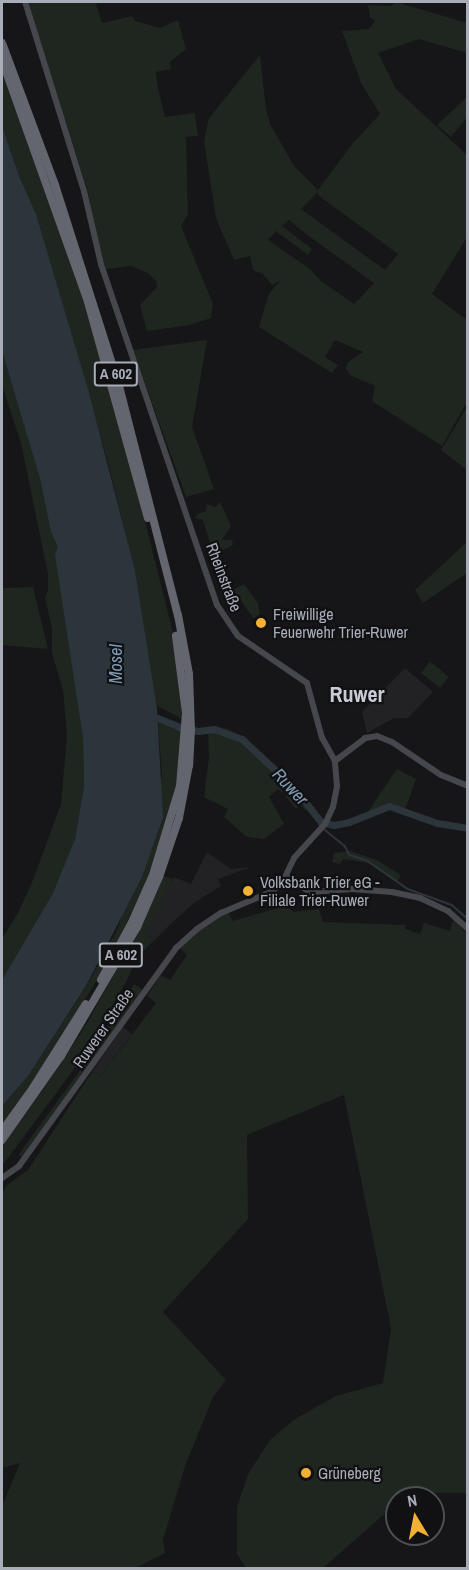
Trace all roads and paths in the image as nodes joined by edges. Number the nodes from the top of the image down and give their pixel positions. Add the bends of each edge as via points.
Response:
1 (25, 2) edge
2 (2, 43) edge
3 (2, 60) edge
4 (189, 715) junction
5 (188, 745) junction
6 (336, 760) junction
7 (468, 786) edge
8 (333, 807) joint
9 (286, 876) junction
10 (468, 929) edge
11 (2, 1131) edge
12 (2, 1140) edge
13 (2, 1178) edge

1 - 6 main road, Rheinstraße via 84,191 100,264 220,612 238,636 307,683 322,738
2 - 4 highway, A 602 via 59,196 118,381 178,615 189,674
3 - 4 highway, A 602 via 74,261 114,391 172,615
4 - 5 highway, A 602
5 - 11 highway, A 602 via 170,827 133,920 63,1042
5 - 12 highway, A 602 via 179,818 137,927 61,1056
6 - 7 main road via 365,738 377,736 441,775
6 - 8 main road, Rheinstraße
8 - 9 main road, Ruwerer Straße via 319,833 294,858
9 - 10 main road via 310,892 352,889 420,898 448,911
9 - 13 main road, Ruwerer Straße via 276,889 221,913 176,948 19,1166

